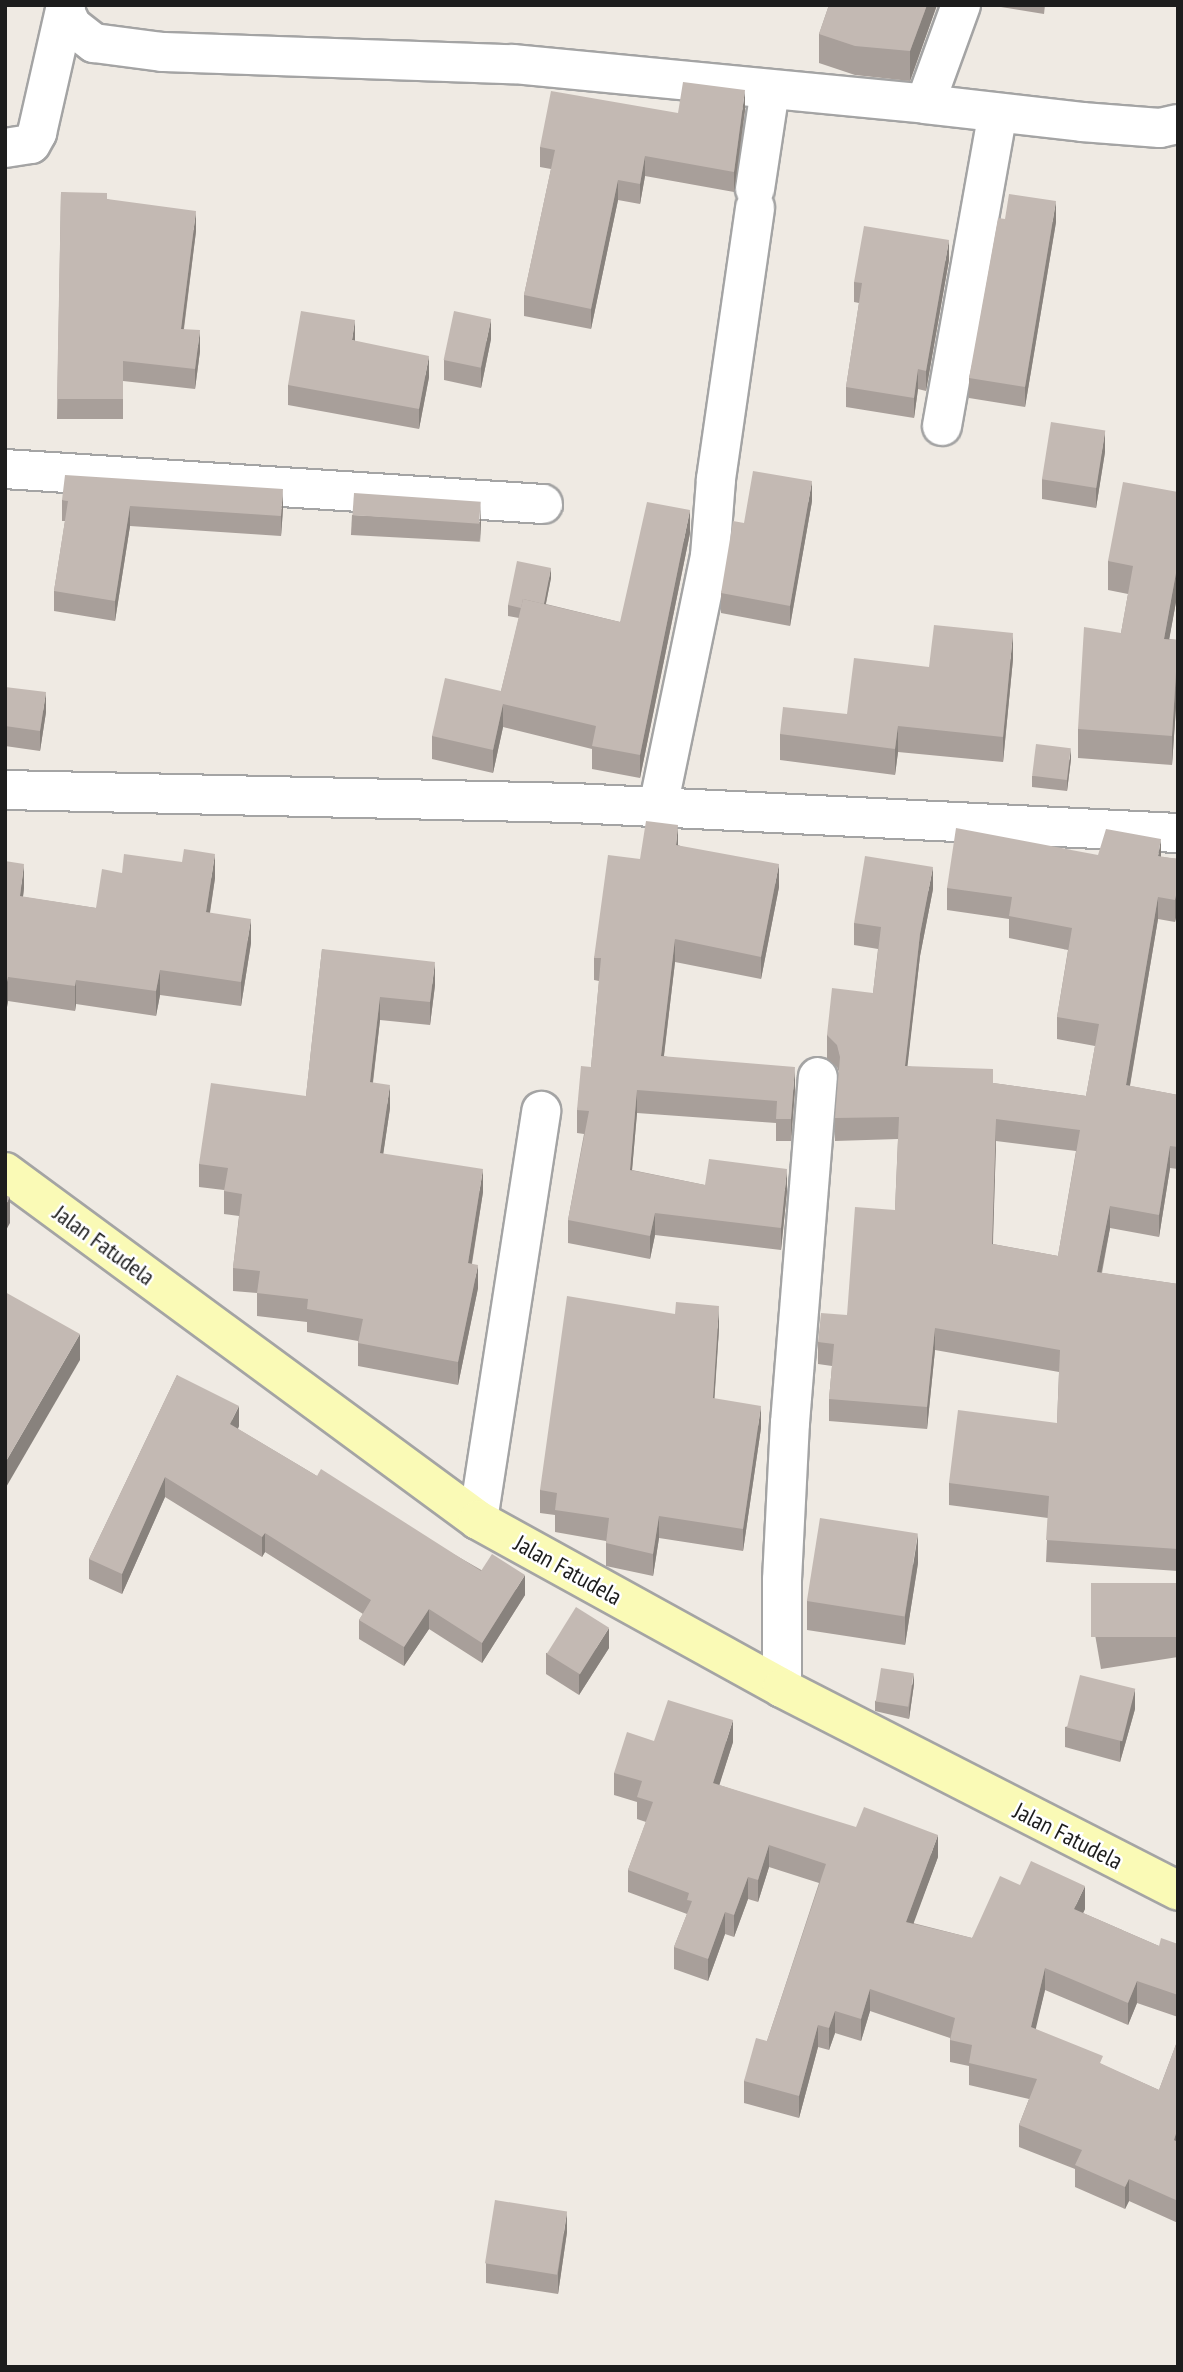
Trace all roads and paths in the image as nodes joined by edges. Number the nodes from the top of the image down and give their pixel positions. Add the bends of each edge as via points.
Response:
1 (961, 5) edge
2 (66, 8) edge
3 (770, 90) junction
4 (925, 104) junction
5 (998, 113) junction
6 (1178, 124) edge
7 (5, 148) edge
8 (942, 426) dead end
9 (5, 469) edge
10 (543, 504) dead end
11 (5, 790) edge
12 (658, 807) junction
13 (1178, 832) edge
14 (818, 1077) dead end
15 (541, 1111) dead end
16 (5, 1172) edge
17 (478, 1520) junction
18 (782, 1688) junction
19 (1178, 1891) edge

1 - 4 street
2 - 3 street via 72,26 94,43 162,51 513,64
2 - 7 street via 37,133 31,144
3 - 4 street
3 - 12 street via 716,480 710,556
4 - 5 street
5 - 6 street via 1160,128
5 - 8 street
9 - 10 street
11 - 12 street
12 - 13 street
14 - 18 street via 790,1423
15 - 17 street
16 - 17 street, Jalan Fatudela
17 - 18 street, Jalan Fatudela
18 - 19 street, Jalan Fatudela

